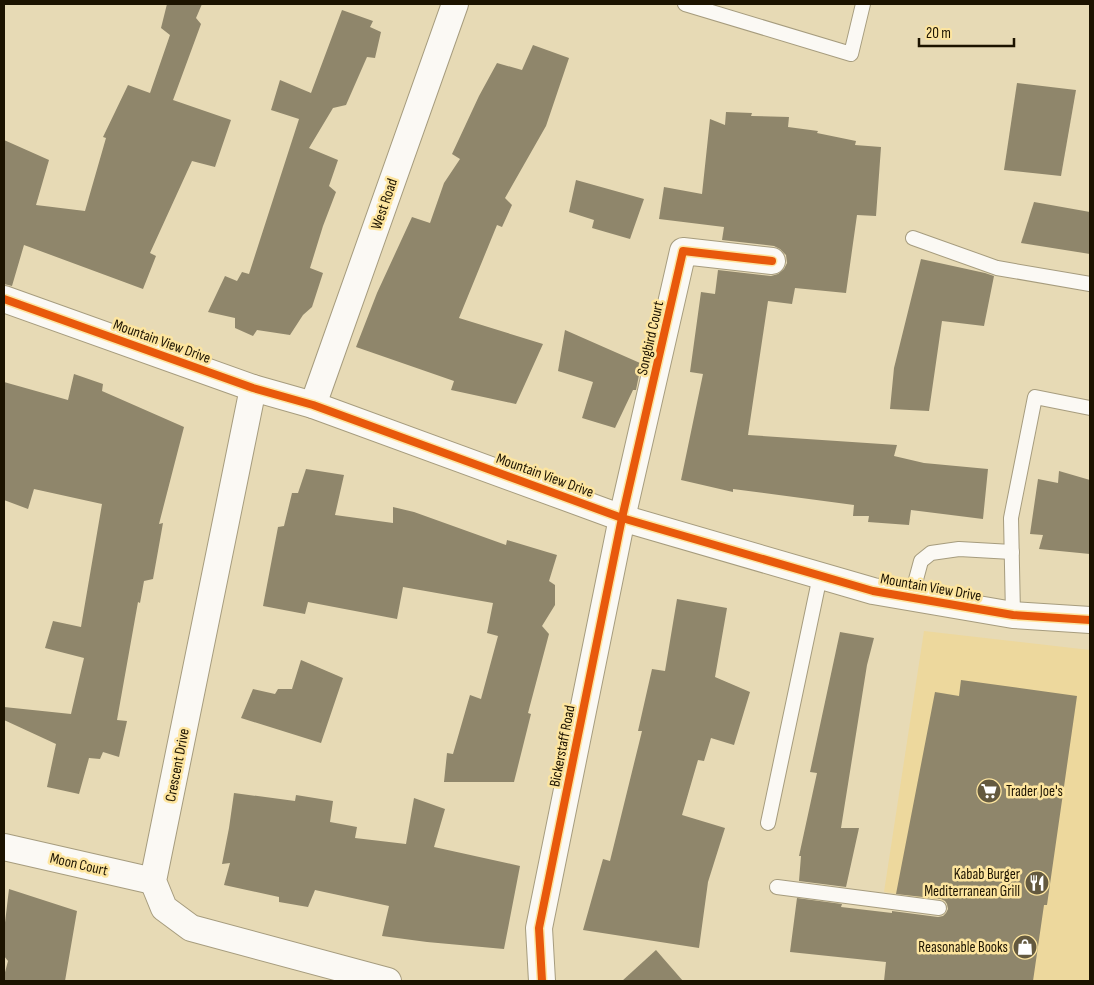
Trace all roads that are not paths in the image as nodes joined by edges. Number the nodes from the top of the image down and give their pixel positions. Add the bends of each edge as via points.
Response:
1 (454, 4) edge
2 (685, 4) edge
3 (863, 4) edge
4 (913, 238) dead end
5 (772, 261) dead end
6 (1090, 284) edge
7 (4, 299) edge
8 (253, 388) junction
9 (313, 405) junction
10 (1090, 408) edge
11 (622, 518) junction
12 (1012, 552) junction
13 (820, 576) junction
14 (911, 598) junction
15 (1013, 615) junction
16 (1090, 620) edge
17 (768, 823) dead end
18 (4, 848) edge
19 (153, 881) junction
20 (777, 887) dead end
21 (939, 908) dead end
22 (388, 981) edge
23 (542, 981) edge

1 - 9 street, West Road
2 - 3 lane via 851,54
4 - 6 lane via 997,268
5 - 11 street, Songbird Court via 684,251
7 - 8 street, Mountain View Drive
8 - 9 street, Mountain View Drive
8 - 19 street, Crescent Drive
9 - 11 street, Mountain View Drive
10 - 12 lane via 1035,397 1012,518
11 - 13 street, Mountain View Drive
11 - 23 street, Bickerstaff Road via 539,928
12 - 14 lane via 959,549 931,553 921,561
12 - 15 lane
13 - 14 street, Mountain View Drive
13 - 17 lane
14 - 15 street, Mountain View Drive
15 - 16 street, Mountain View Drive
18 - 19 street, Moon Court
19 - 22 street via 164,908 191,928
20 - 21 lane

